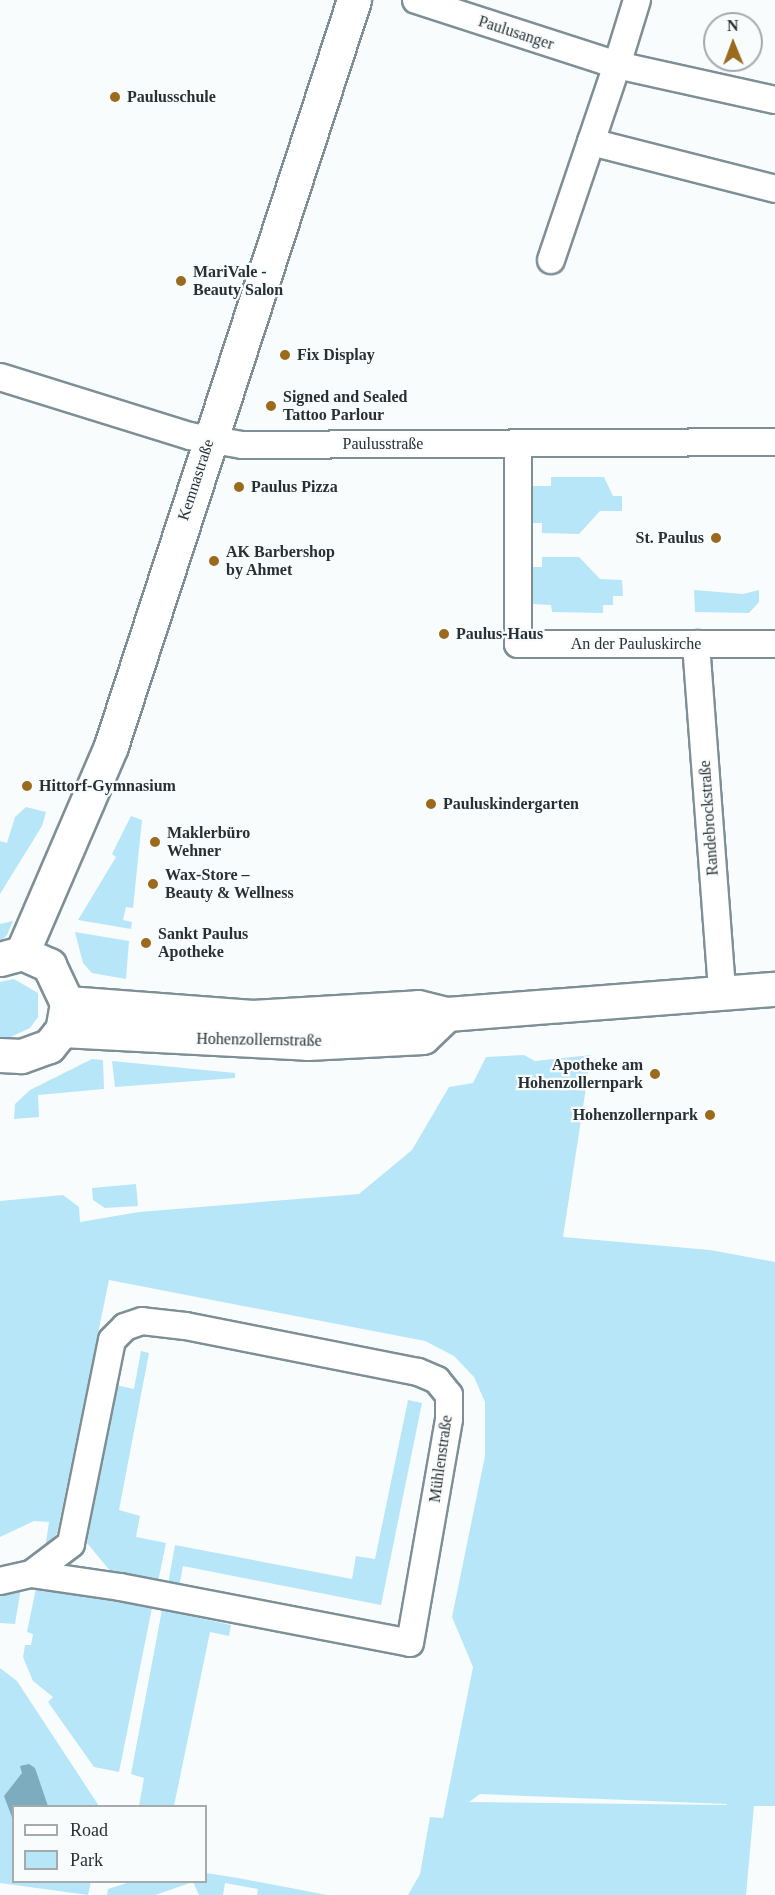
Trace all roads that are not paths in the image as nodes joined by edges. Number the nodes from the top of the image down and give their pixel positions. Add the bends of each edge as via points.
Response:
1 (354, 0) edge
2 (416, 0) edge
3 (637, 0) edge
4 (617, 65) junction
5 (775, 100) edge
6 (591, 141) junction
7 (775, 189) edge
8 (551, 260) dead end
9 (0, 377) edge
10 (209, 440) junction
11 (775, 442) edge
12 (518, 443) junction
13 (696, 644) junction
14 (775, 644) edge
15 (11, 956) edge
16 (775, 989) edge
17 (722, 993) junction
18 (65, 1016) junction
19 (0, 1055) edge
20 (31, 1574) junction
21 (0, 1581) edge

1 - 10 main road, Kemnastraße
2 - 4 street, Paulusanger
3 - 4 street
4 - 5 street, Paulusanger
4 - 6 street
6 - 7 street
6 - 8 street
9 - 10 street, Paulusstraße
10 - 12 street, Paulusstraße via 242,446
10 - 15 main road, Kemnastraße via 111,746
11 - 12 street, Paulusstraße
12 - 13 street, An der Pauluskirche via 518,644
13 - 14 street, An der Pauluskirche
13 - 17 street, Randebrockstraße
15 - 18 main road via 55,970
16 - 17 main road, Hohenzollernstraße
17 - 18 main road, Hohenzollernstraße via 447,1014 423,1037 307,1043
18 - 19 main road via 40,1051
20 - 20 street, Mühlenstraße via 410,1643 449,1419 448,1395 437,1380 418,1372 185,1326 142,1321 125,1327 112,1340 71,1544
20 - 21 street, Mühlenstraße

